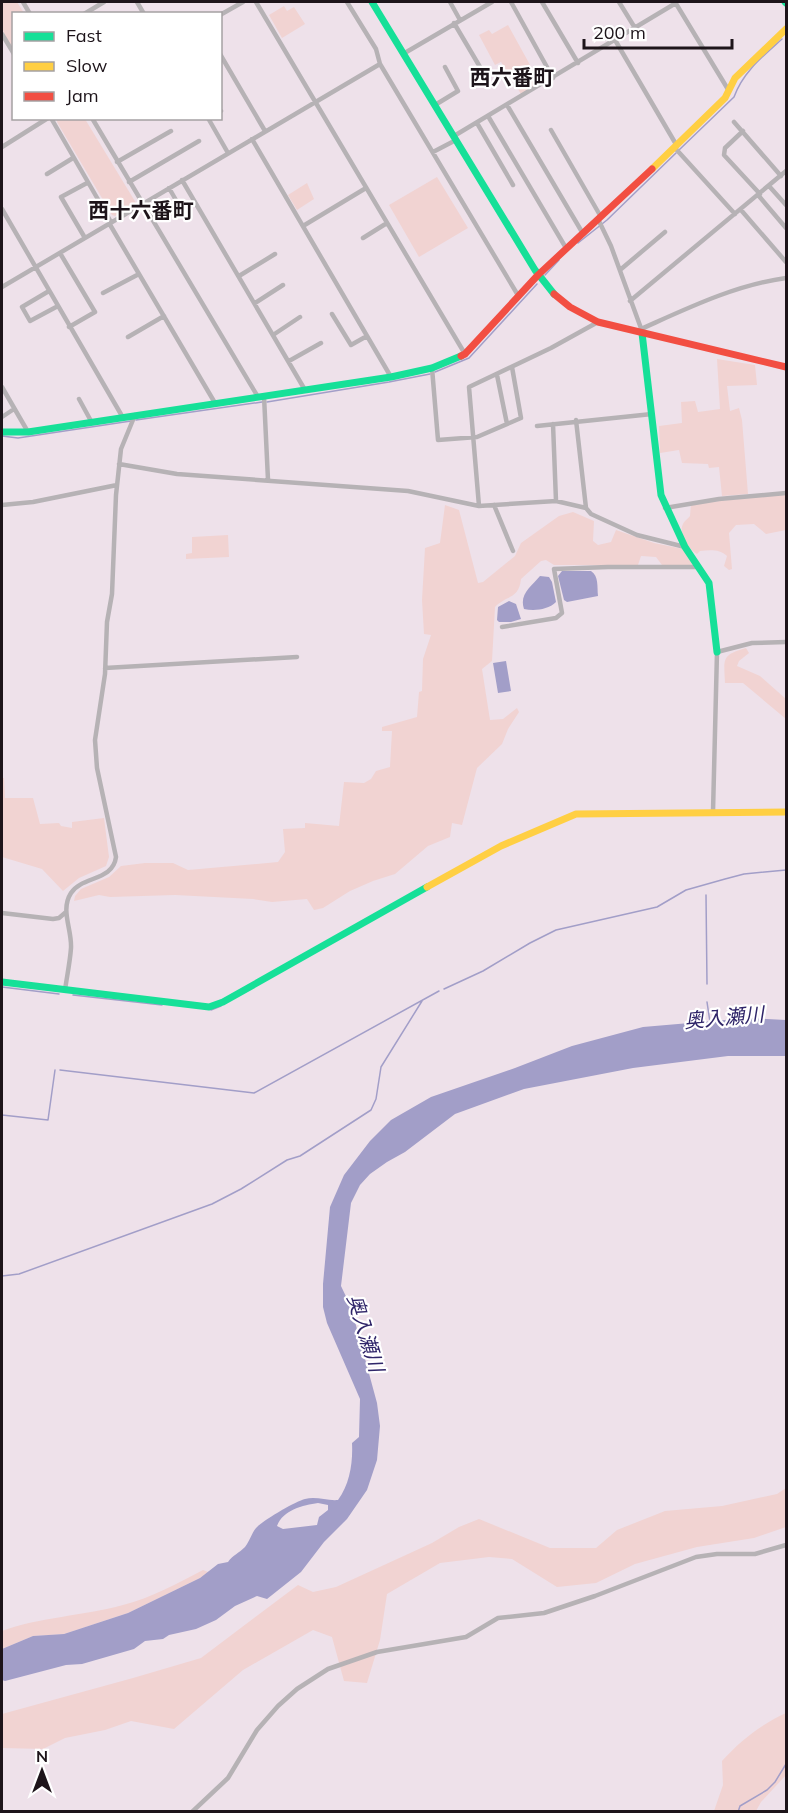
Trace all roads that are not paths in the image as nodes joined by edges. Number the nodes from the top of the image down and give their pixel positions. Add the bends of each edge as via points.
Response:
1 (104, 2) edge
2 (243, 2) edge
3 (256, 2) edge
4 (347, 2) edge
5 (372, 2) edge
6 (450, 2) edge
7 (492, 2) edge
8 (512, 2) edge
9 (542, 2) edge
10 (619, 2) edge
11 (676, 2) edge
12 (87, 12) edge
13 (222, 14) edge
14 (460, 20) junction
15 (454, 23) junction
16 (635, 28) junction
17 (786, 29) edge
18 (2, 34) edge
19 (615, 40) junction
20 (12, 51) edge
21 (403, 54) junction
22 (222, 57) edge
23 (578, 63) junction
24 (380, 64) junction
25 (480, 66) dead end
26 (445, 67) dead end
27 (553, 78) junction
28 (729, 91) junction
29 (316, 102) junction
30 (435, 105) junction
31 (507, 105) junction
32 (488, 116) junction
33 (47, 120) edge
34 (51, 120) edge
35 (93, 120) edge
36 (209, 120) edge
37 (734, 122) dead end
38 (477, 123) junction
39 (551, 130) dead end
40 (171, 131) dead end
41 (266, 131) junction
42 (743, 131) junction
43 (455, 138) junction
44 (252, 139) junction
45 (199, 141) dead end
46 (2, 147) edge
47 (677, 149) junction
48 (433, 152) junction
49 (228, 153) junction
50 (74, 158) junction
51 (117, 162) junction
52 (786, 171) edge
53 (47, 174) dead end
54 (781, 176) junction
55 (182, 180) junction
56 (129, 182) junction
57 (87, 183) junction
58 (513, 185) dead end
59 (769, 186) junction
60 (169, 188) junction
61 (366, 188) junction
62 (759, 194) junction
63 (143, 203) junction
64 (786, 205) edge
65 (2, 209) edge
66 (741, 210) junction
67 (184, 214) dead end
68 (735, 214) junction
69 (3, 216) edge
70 (600, 221) junction
71 (110, 223) junction
72 (387, 223) junction
73 (303, 226) junction
74 (786, 228) edge
75 (582, 232) junction
76 (665, 232) dead end
77 (85, 238) junction
78 (363, 238) dead end
79 (566, 248) junction
80 (60, 253) junction
81 (275, 254) dead end
82 (786, 262) edge
83 (34, 267) junction
84 (620, 270) junction
85 (139, 274) junction
86 (538, 275) junction
87 (239, 276) junction
88 (786, 278) edge
89 (283, 285) dead end
90 (2, 287) edge
91 (49, 291) junction
92 (103, 293) dead end
93 (519, 297) junction
94 (630, 301) junction
95 (255, 303) junction
96 (58, 306) junction
97 (332, 314) dead end
98 (164, 316) junction
99 (300, 317) dead end
100 (598, 322) junction
101 (69, 327) junction
102 (642, 331) junction
103 (273, 334) junction
104 (367, 336) junction
105 (128, 337) dead end
106 (321, 343) dead end
107 (465, 354) junction
108 (289, 361) junction
109 (512, 367) junction
110 (786, 367) edge
111 (433, 371) junction
112 (497, 375) junction
113 (391, 377) junction
114 (2, 387) edge
115 (305, 390) junction
116 (79, 399) dead end
117 (262, 400) junction
118 (215, 403) junction
119 (14, 409) junction
120 (652, 414) junction
121 (122, 416) junction
122 (2, 417) edge
123 (134, 418) junction
124 (576, 420) junction
125 (91, 421) junction
126 (507, 424) junction
127 (553, 424) junction
128 (537, 426) dead end
129 (2, 432) edge
130 (28, 432) junction
131 (473, 437) junction
132 (119, 464) junction
133 (268, 480) junction
134 (117, 485) junction
135 (786, 493) edge
136 (556, 501) junction
137 (2, 505) edge
138 (494, 505) junction
139 (479, 506) junction
140 (665, 507) junction
141 (586, 508) junction
142 (685, 547) junction
143 (513, 551) dead end
144 (699, 567) junction
145 (502, 627) dead end
146 (786, 642) edge
147 (717, 652) junction
148 (297, 657) dead end
149 (105, 668) junction
150 (713, 812) junction
151 (786, 812) edge
152 (66, 912) junction
153 (2, 913) edge
154 (2, 982) edge
155 (65, 990) junction
156 (786, 1545) edge
157 (192, 1812) edge

1 - 12 street
2 - 13 street
3 - 29 street
4 - 24 street via 376,49
5 - 21 street
6 - 14 street
7 - 14 street
8 - 27 street
9 - 23 street
10 - 16 street
11 - 16 street
11 - 28 street
14 - 15 street
15 - 21 street
15 - 25 street
16 - 19 street
17 - 28 street via 735,78
18 - 20 street
19 - 23 street
19 - 47 street
21 - 30 street
22 - 41 street
23 - 27 street
24 - 29 street
24 - 48 street
26 - 30 street via 458,90
27 - 31 street
28 - 47 street
29 - 41 street
29 - 61 street
30 - 43 street
31 - 32 street
31 - 75 street
32 - 38 street
32 - 79 street
33 - 46 street
34 - 50 street
35 - 51 street
36 - 49 street
37 - 42 street
38 - 43 street
38 - 58 street
39 - 70 street
40 - 51 street
41 - 44 street
42 - 54 street
42 - 62 street via 725,148 724,154
43 - 48 street
43 - 86 street
44 - 49 street
44 - 73 street
45 - 56 street
47 - 68 street
47 - 70 street
48 - 93 street
49 - 55 street
50 - 53 street
50 - 57 street
51 - 56 street
52 - 54 street
54 - 59 street
55 - 60 street
55 - 87 street
56 - 63 street
57 - 71 street
57 - 77 street via 61,197
59 - 62 street
59 - 64 street
60 - 63 street
60 - 67 street
61 - 72 street
61 - 73 street
62 - 66 street
62 - 74 street
63 - 71 street
63 - 117 street
65 - 69 street
66 - 68 street
66 - 82 street
68 - 94 street
69 - 83 street
70 - 75 street
70 - 84 street
71 - 77 street
71 - 85 street
72 - 78 street
72 - 107 street
73 - 104 street
75 - 79 street
76 - 84 street
77 - 80 street
79 - 86 street
80 - 83 street
80 - 101 street via 95,312
81 - 87 street
83 - 90 street
83 - 91 street
84 - 94 street
85 - 92 street
85 - 98 street
86 - 93 street
86 - 100 street via 568,307
87 - 95 street
88 - 102 street via 702,301
89 - 95 street
91 - 96 street
91 - 96 street via 22,307 30,321
93 - 107 street
94 - 102 street
95 - 103 street
96 - 101 street
97 - 104 street via 351,345
98 - 105 street
98 - 118 street
99 - 103 street
100 - 102 street
100 - 109 street
101 - 121 street
102 - 110 street
102 - 120 street
103 - 108 street
104 - 113 street
106 - 108 street
107 - 111 street
108 - 115 street
109 - 112 street
109 - 126 street via 521,418
111 - 113 street
111 - 131 street via 438,440
112 - 126 street
112 - 131 street via 468,389
113 - 115 street
114 - 119 street
115 - 117 street
116 - 125 street
117 - 118 street
117 - 133 street
118 - 123 street
119 - 122 street
119 - 130 street
120 - 124 street
120 - 140 street
121 - 123 street
121 - 125 street
123 - 132 street via 124,438
124 - 127 street
124 - 141 street
125 - 130 street
126 - 131 street
127 - 128 street
127 - 136 street
129 - 130 street
131 - 139 street
132 - 133 street via 177,474
132 - 134 street
133 - 139 street via 408,490
134 - 137 street
134 - 149 street
135 - 140 street
136 - 138 street
136 - 141 street
138 - 139 street
138 - 143 street
140 - 142 street
141 - 142 street via 637,535
142 - 144 street
144 - 145 street via 554,569 562,613 556,618
144 - 147 street via 709,583
146 - 147 street via 752,643
147 - 150 street
148 - 149 street
149 - 152 street via 95,750 115,865 106,874 79,884 70,895
150 - 151 street
150 - 155 street via 576,814 501,846 214,1005
152 - 153 street via 52,919
152 - 155 street via 71,947
154 - 155 street
156 - 157 street via 755,1554 696,1557 544,1612 498,1618 466,1637 377,1652 328,1670 278,1706 257,1730 228,1778

